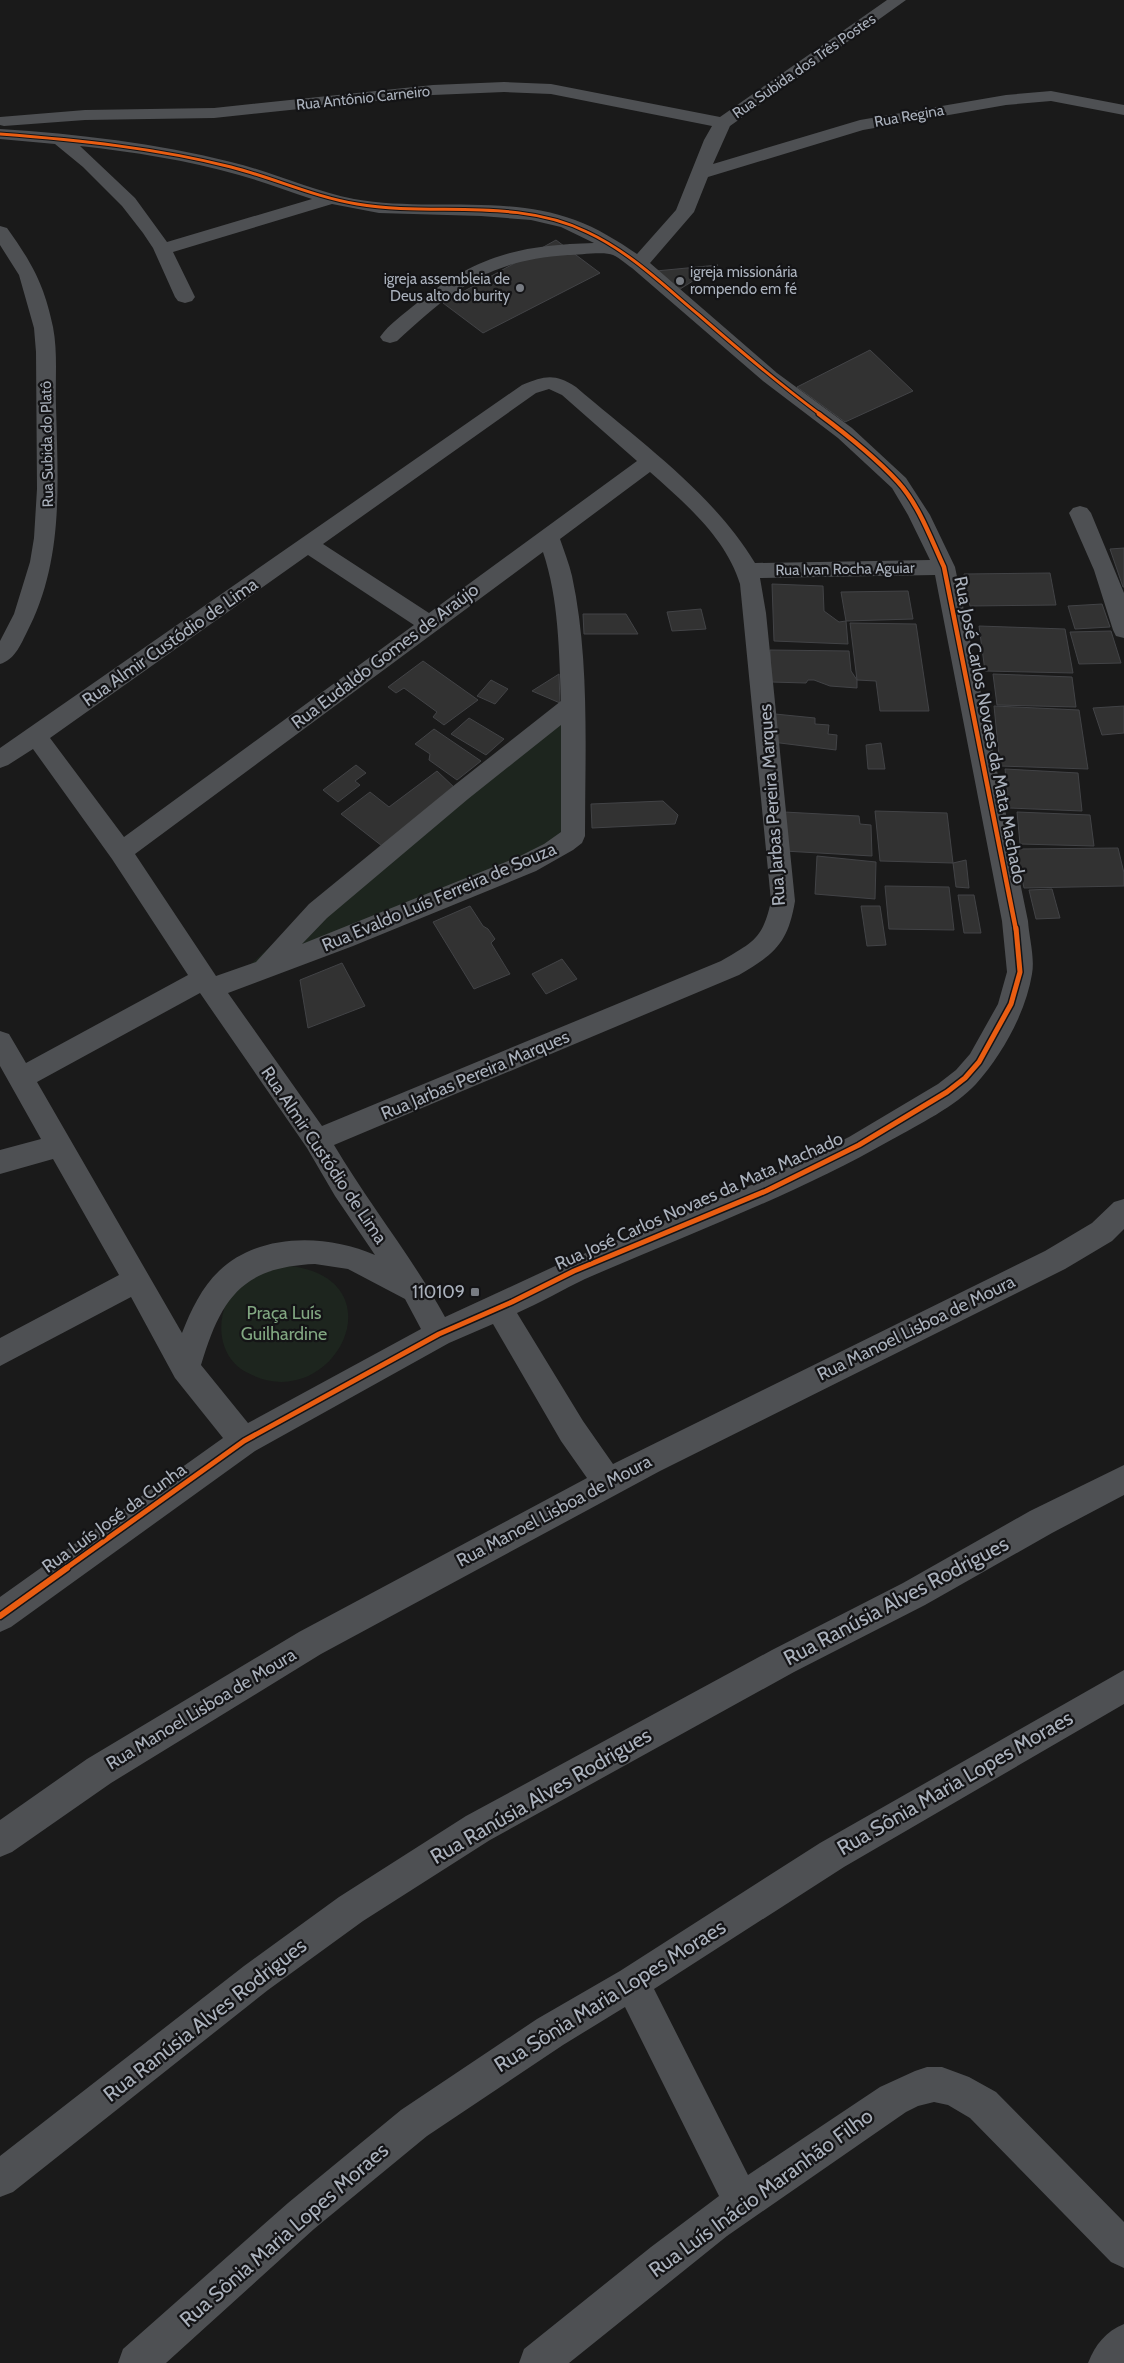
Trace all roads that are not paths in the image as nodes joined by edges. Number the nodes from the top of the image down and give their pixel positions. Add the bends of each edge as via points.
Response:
1 (898, 0) edge
2 (1124, 110) edge
3 (0, 122) edge
4 (724, 123) junction
5 (0, 134) edge
6 (59, 138) junction
7 (699, 174) junction
8 (331, 199) junction
9 (0, 232) edge
10 (616, 248) junction
11 (162, 249) junction
12 (639, 264) junction
13 (185, 297) dead end
14 (390, 337) dead end
15 (547, 382) joint
16 (650, 462) junction
17 (1080, 513) dead end
18 (548, 536) junction
19 (308, 545) junction
20 (944, 567) junction
21 (747, 571) junction
22 (428, 624) junction
23 (1124, 630) edge
24 (0, 656) edge
25 (573, 704) junction
26 (36, 736) junction
27 (0, 759) edge
28 (121, 852) junction
29 (264, 970) junction
30 (208, 984) junction
31 (0, 1042) edge
32 (21, 1078) junction
33 (317, 1140) junction
34 (60, 1145) junction
35 (0, 1162) edge
36 (1124, 1211) edge
37 (136, 1280) junction
38 (414, 1290) junction
39 (498, 1307) junction
40 (439, 1334) junction
41 (0, 1353) edge
42 (184, 1368) junction
43 (244, 1441) junction
44 (1124, 1479) edge
45 (608, 1482) junction
46 (0, 1616) edge
47 (1124, 1686) edge
48 (0, 1840) edge
49 (632, 1982) junction
50 (0, 2179) edge
51 (742, 2203) junction
52 (1124, 2249) edge
53 (1124, 2342) edge
54 (137, 2363) edge
55 (538, 2363) edge
56 (1107, 2363) edge

1 - 4 street, Rua Subida dos Três Postes
2 - 7 street, Rua Regina via 1051,96 909,114 860,125
3 - 4 street, Rua Antônio Carneiro via 85,115 214,113 432,90 504,87 551,89
4 - 7 street, Rua Subida dos Três Postes
5 - 6 street, Rua José Carlos Novaes da Mata Machado
6 - 8 street, Rua José Carlos Novaes da Mata Machado via 197,159
6 - 11 street via 114,186 137,212
7 - 12 street, Rua Subida dos Três Postes via 685,212
8 - 10 street, Rua José Carlos Novaes da Mata Machado via 398,210 510,212 539,216 572,225
8 - 11 street
9 - 24 street, Rua Subida do Platô via 23,264 41,316 46,344 49,498 41,568 18,630
10 - 12 street, Rua José Carlos Novaes da Mata Machado
10 - 14 street via 547,251 493,264 455,283
11 - 13 street
12 - 20 street, Rua José Carlos Novaes da Mata Machado via 770,377 845,433 899,483 920,515
15 - 16 street, Rua Jarbas Pereira Marques via 558,384 583,401
15 - 19 street, Rua Almir Custódio de Lima via 529,389
16 - 18 street, Rua Eudaldo Gomes de Araújo
16 - 21 street, Rua Jarbas Pereira Marques via 714,521
17 - 23 street via 1095,544
18 - 22 street, Rua Eudaldo Gomes de Araújo
18 - 25 street, Rua Evaldo Luís Ferreira de Souza via 565,592
19 - 22 street
19 - 26 street, Rua Almir Custódio de Lima
20 - 21 street, Rua Ivan Rocha Aguiar
20 - 39 street, Rua José Carlos Novaes da Mata Machado via 1015,921 1019,960 1016,989 991,1044 965,1078 953,1088 859,1145 766,1190 574,1270
21 - 33 street, Rua Jarbas Pereira Marques via 759,646 783,901 772,940 730,968
22 - 28 street, Rua Eudaldo Gomes de Araújo
25 - 29 street, Rua Evaldo Luís Ferreira de Souza via 318,911
25 - 29 street, Rua Evaldo Luís Ferreira de Souza via 574,830 566,843 459,892
26 - 27 street
26 - 28 street, Rua Almir Custódio de Lima
28 - 30 street, Rua Almir Custódio de Lima
29 - 30 street, Rua Evaldo Luís Ferreira de Souza
30 - 32 street
30 - 33 street, Rua Almir Custódio de Lima
31 - 32 street
32 - 34 street
33 - 38 street, Rua Almir Custódio de Lima via 344,1188
34 - 35 street
34 - 37 street
36 - 45 street, Rua Manoel Lisboa de Moura via 1102,1232 1055,1260
37 - 41 street
37 - 42 street
38 - 40 street, Rua Almir Custódio de Lima
38 - 42 street via 349,1258 323,1252 279,1256 238,1274 219,1290 201,1323
39 - 40 street, Rua José Carlos Novaes da Mata Machado
39 - 45 street via 572,1431
40 - 43 street, Rua José Carlos Novaes da Mata Machado
42 - 43 street
43 - 46 street, Rua Luís José da Cunha
44 - 50 street, Rua Ranúsia Alves Rodrigues via 478,1828 351,1910 256,1978
45 - 48 street, Rua Manoel Lisboa de Moura via 310,1643 99,1771
47 - 49 street, Rua Sônia Maria Lopes Moraes via 832,1855
49 - 51 street
49 - 54 street, Rua Sônia Maria Lopes Moraes via 550,2032 414,2123 301,2216
51 - 52 street, Rua Luís Inácio Maranhão Filho via 884,2106 928,2085 946,2086 965,2093 988,2110
51 - 55 street, Rua Luís Inácio Maranhão Filho via 642,2278
53 - 56 street

